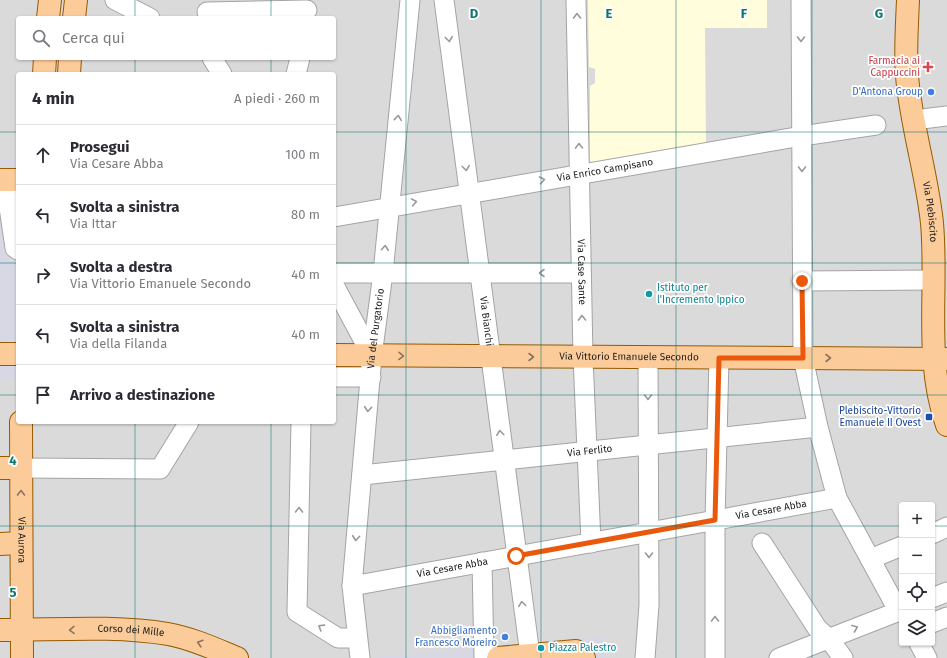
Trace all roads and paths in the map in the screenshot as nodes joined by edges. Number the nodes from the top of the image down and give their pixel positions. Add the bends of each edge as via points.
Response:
1 (50, 0) edge
2 (76, 0) edge
3 (115, 0) edge
4 (410, 0) edge
5 (444, 0) edge
6 (576, 0) edge
7 (801, 0) edge
8 (908, 0) edge
9 (261, 6) edge
10 (307, 9) edge
11 (207, 12) dead end
12 (48, 16) edge
13 (74, 16) edge
14 (146, 16) edge
15 (45, 60) edge
16 (70, 60) edge
17 (213, 60) edge
18 (300, 60) edge
19 (44, 72) edge
20 (69, 72) edge
21 (221, 72) edge
22 (296, 72) edge
23 (947, 116) edge
24 (914, 120) junction
25 (876, 126) dead end
26 (802, 136) junction
27 (580, 173) junction
28 (8, 180) edge
29 (469, 192) junction
30 (389, 206) junction
31 (336, 217) edge
32 (16, 249) edge
33 (336, 273) edge
34 (383, 273) junction
35 (480, 273) junction
36 (582, 273) junction
37 (933, 280) junction
38 (802, 281) junction
39 (336, 288) edge
40 (0, 354) edge
41 (16, 354) edge
42 (336, 355) edge
43 (372, 356) junction
44 (491, 357) junction
45 (583, 357) junction
46 (648, 358) junction
47 (719, 358) junction
48 (803, 358) junction
49 (940, 359) edge
50 (336, 377) edge
51 (371, 377) junction
52 (21, 424) edge
53 (188, 424) edge
54 (301, 424) edge
55 (947, 425) edge
56 (818, 427) junction
57 (717, 438) junction
58 (648, 445) junction
59 (587, 451) junction
60 (504, 460) junction
61 (10, 468) edge
62 (362, 474) junction
63 (837, 498) junction
64 (715, 520) junction
65 (947, 527) edge
66 (649, 532) junction
67 (935, 533) edge
68 (590, 543) junction
69 (762, 543) dead end
70 (10, 544) edge
71 (899, 547) edge
72 (516, 556) junction
73 (870, 559) junction
74 (482, 562) junction
75 (352, 586) junction
76 (947, 592) edge
77 (935, 597) edge
78 (899, 609) edge
79 (947, 617) edge
80 (935, 622) edge
81 (0, 630) edge
82 (21, 630) junction
83 (357, 638) junction
84 (829, 639) junction
85 (921, 646) edge
86 (529, 649) junction
87 (489, 654) edge
88 (22, 658) edge
89 (236, 658) edge
90 (360, 658) edge
91 (584, 658) edge
92 (644, 658) edge
93 (715, 658) edge
94 (779, 658) edge
95 (843, 658) edge
96 (927, 658) edge

1 - 12 main road
2 - 13 main road
3 - 14 street
30 -> 4 street, Via del Purgatorio
5 -> 29 street, Via Bianchi
27 -> 6 street, Via Case Sante
7 -> 26 street
8 - 24 main road, Via Plebiscito via 907,76
9 - 10 street
9 - 11 street
15 - 19 main road
16 - 20 main road
17 - 21 street
18 - 22 street
23 - 24 street
24 - 37 main road, Via Plebiscito via 932,222
25 - 26 street, Via Enrico Campisano
26 - 27 street, Via Enrico Campisano
26 -> 38 street
29 -> 27 street, Via Enrico Campisano
27 - 36 street, Via Case Sante
28 - 32 street
30 -> 29 street, Via Enrico Campisano
29 - 35 street, Via Bianchi
30 - 31 street, Via Enrico Campisano
34 -> 30 street, Via del Purgatorio
33 - 34 street
34 - 35 street
34 - 43 street, Via del Purgatorio
36 -> 35 street
35 - 44 street, Via Bianchi
45 -> 36 street, Via Case Sante
37 - 38 street
37 - 49 main road, Via Plebiscito
38 - 48 street
39 - 43 street
40 - 41 main road
42 - 43 main road, Via Vittorio Emanuele Secondo
43 -> 44 main road, Via Vittorio Emanuele Secondo
43 - 51 street, Via del Purgatorio
44 -> 45 main road, Via Vittorio Emanuele Secondo
60 -> 44 street, Via Bianchi
45 - 46 main road, Via Vittorio Emanuele Secondo
45 - 59 street, Via Case Sante
46 - 47 main road, Via Vittorio Emanuele Secondo
46 -> 58 street
47 - 48 main road, Via Vittorio Emanuele Secondo
47 - 57 street
48 -> 49 main road, Via Vittorio Emanuele Secondo
48 - 56 street
49 - 55 main road, Via Plebiscito via 939,403
50 - 51 street
51 -> 62 street, Via del Purgatorio
52 - 61 main road, Via Aurora
53 - 61 street via 160,469
83 -> 54 street via 338,638 297,612
56 - 57 street, Via Ferlito
56 - 63 street
57 - 58 street, Via Ferlito
57 - 64 street
58 - 59 street, Via Ferlito
58 - 66 street
59 - 60 street, Via Ferlito
59 - 68 street, Via Case Sante
60 - 62 street, Via Ferlito
60 - 72 street, Via Bianchi
70 -> 61 main road, Via Aurora
62 -> 75 street, Via del Purgatorio
63 - 64 street, Via Cesare Abba
63 - 73 street
64 - 66 street, Via Cesare Abba
93 -> 64 street
65 - 67 street
66 - 68 street, Via Cesare Abba
66 -> 92 street via 649,604
68 - 72 street, Via Cesare Abba
69 - 84 street via 817,628
70 - 82 main road, Via Aurora
71 - 73 street
72 - 74 street, Via Cesare Abba
86 -> 72 street, Via Bianchi
73 - 78 street
74 - 75 street, Via Cesare Abba
74 - 87 street
75 - 83 street, Via del Purgatorio
76 - 77 street
84 -> 78 street
79 - 80 street
81 - 82 main road, Corso dei Mille
82 - 88 main road, Via Aurora
89 -> 82 main road, Corso dei Mille via 169,634 127,629
83 - 90 street, Via del Purgatorio
84 - 94 street
84 - 95 street
85 - 96 street
86 - 87 main road
86 - 91 main road via 576,651

